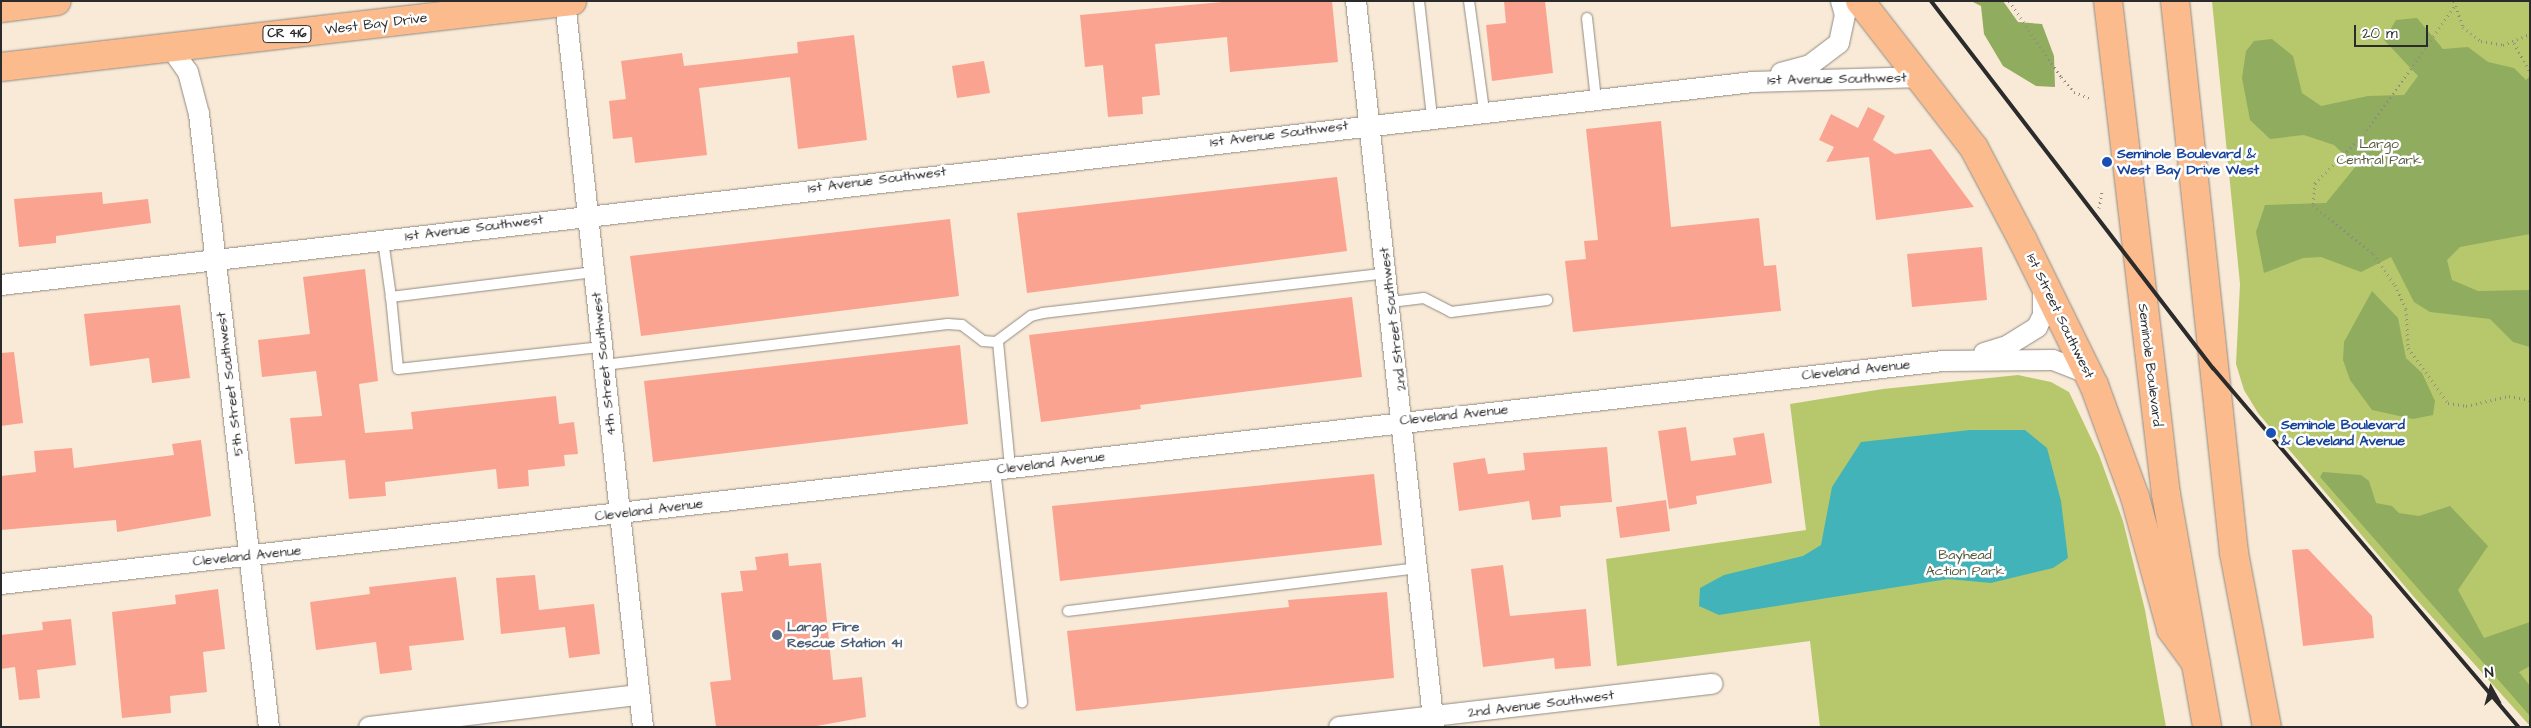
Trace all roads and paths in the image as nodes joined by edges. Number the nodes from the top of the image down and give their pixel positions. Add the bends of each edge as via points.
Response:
1 (1356, 1) edge
2 (1419, 1) edge
3 (1470, 1) edge
4 (1841, 1) edge
5 (1860, 1) edge
6 (2009, 1) edge
7 (2108, 1) edge
8 (2175, 1) edge
9 (2454, 1) edge
10 (567, 2) edge
11 (44, 3) edge
12 (2454, 7) junction
13 (1, 8) edge
14 (1, 18) edge
15 (1587, 18) dead end
16 (2530, 34) edge
17 (2514, 43) junction
18 (171, 48) junction
19 (1, 67) edge
20 (2530, 72) edge
21 (1922, 77) junction
22 (1752, 82) junction
23 (1596, 99) junction
24 (2092, 99) dead end
25 (1484, 111) junction
26 (1432, 117) junction
27 (1370, 124) junction
28 (589, 214) junction
29 (383, 240) junction
30 (216, 261) junction
31 (594, 272) junction
32 (1387, 273) junction
33 (1, 285) edge
34 (2043, 287) junction
35 (391, 297) junction
36 (1546, 300) dead end
37 (1391, 302) junction
38 (998, 342) junction
39 (603, 356) junction
40 (1965, 359) junction
41 (2094, 385) junction
42 (2530, 400) edge
43 (1404, 421) junction
44 (1003, 468) junction
45 (619, 514) junction
46 (250, 556) junction
47 (1419, 568) junction
48 (1, 584) edge
49 (1068, 611) dead end
50 (2196, 663) junction
51 (1713, 684) dead end
52 (639, 695) junction
53 (1022, 702) dead end
54 (1433, 722) edge
55 (269, 727) edge
56 (369, 727) edge
57 (643, 727) edge
58 (1339, 727) edge
59 (2207, 727) edge
60 (2267, 727) edge

1 - 27 street, 2nd Street Southwest
2 - 26 lane
3 - 25 lane
4 - 22 street, 1st Avenue Southwest via 1845,15 1839,43 1810,65
5 - 21 main road, 1st Street Southwest
6 - 24 path via 2065,82 2074,92
7 - 50 main road, Seminole Boulevard via 2166,494
8 - 60 main road via 2234,553
9 - 12 path
10 - 18 main road, West Bay Drive / CR 416
10 - 28 street, 4th Street Southwest
11 - 13 main road
11 - 14 main road
12 - 17 path via 2471,35 2492,45
12 - 42 path via 2366,133 2315,183 2313,205 2373,254 2395,285 2406,309 2408,348 2448,403 2466,406 2509,396
15 - 23 lane
16 - 17 path
17 - 20 path
18 - 19 main road, West Bay Drive / CR 416
18 - 30 street, 5th Street Southwest via 188,72 199,114
21 - 22 street, 1st Avenue Southwest
21 - 34 main road, 1st Street Southwest via 1974,148
22 - 23 street, 1st Avenue Southwest
23 - 25 street, 1st Avenue Southwest
25 - 26 street, 1st Avenue Southwest
26 - 27 street, 1st Avenue Southwest
27 - 28 street, 1st Avenue Southwest
27 - 32 street, 2nd Street Southwest
28 - 29 street, 1st Avenue Southwest
28 - 31 street, 4th Street Southwest
29 - 30 street, 1st Avenue Southwest
29 - 35 lane
30 - 33 street, 1st Avenue Southwest
30 - 46 street, 5th Street Southwest
31 - 35 lane
31 - 39 street, 4th Street Southwest
32 - 37 street, 2nd Street Southwest
32 - 38 lane via 1044,313 1031,316
34 - 40 street via 2043,315 2037,326 2007,346
34 - 41 main road, 1st Street Southwest
35 - 39 lane via 398,369
36 - 37 lane via 1451,312 1424,298
37 - 43 street, 2nd Street Southwest
38 - 39 lane via 989,343 962,325 948,324
38 - 44 lane
39 - 45 street, 4th Street Southwest
40 - 41 street, Cleveland Avenue via 2053,360 2082,371
40 - 43 street, Cleveland Avenue
41 - 50 main road, 1st Street Southwest via 2135,497 2171,629
43 - 44 street, Cleveland Avenue
43 - 47 street, 2nd Street Southwest
44 - 45 street, Cleveland Avenue
44 - 53 lane
45 - 46 street, Cleveland Avenue
45 - 52 street, 4th Street Southwest
46 - 48 street, Cleveland Avenue
46 - 55 street, 5th Street Southwest
47 - 49 lane
47 - 54 street, 2nd Street Southwest
50 - 59 main road, Seminole Boulevard
51 - 54 street, 2nd Avenue Southwest
52 - 56 street
52 - 57 street, 4th Street Southwest
54 - 58 street, 2nd Avenue Southwest

